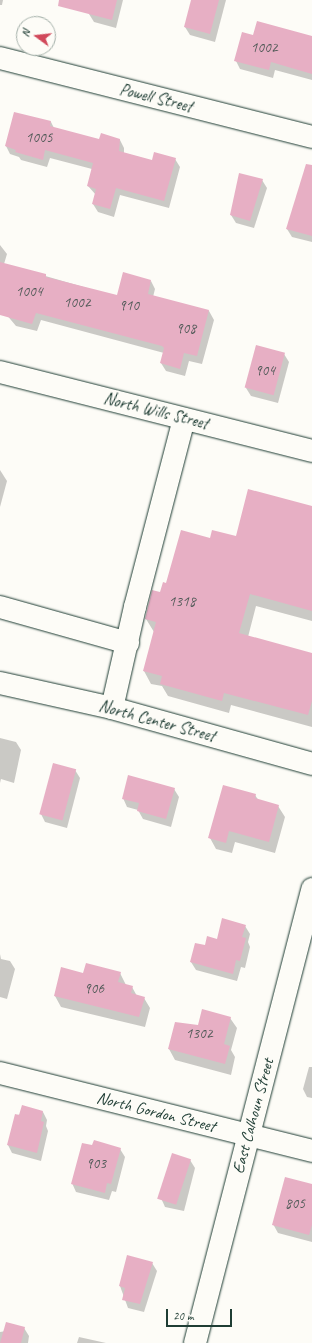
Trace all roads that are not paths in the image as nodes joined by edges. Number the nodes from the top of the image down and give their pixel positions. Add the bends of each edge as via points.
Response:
1 (0, 58) edge
2 (312, 137) edge
3 (0, 372) edge
4 (184, 419) junction
5 (312, 451) edge
6 (0, 607) edge
7 (128, 643) junction
8 (0, 683) edge
9 (112, 708) junction
10 (312, 764) edge
11 (312, 889) edge
12 (0, 1073) edge
13 (248, 1135) junction
14 (312, 1151) edge
15 (195, 1343) edge

1 - 2 street, Powell Street
3 - 4 street, North Wills Street
4 - 5 street, North Wills Street
4 - 7 street
6 - 7 street
7 - 9 street
8 - 9 street, North Center Street
9 - 10 street, North Center Street
11 - 13 street, East Calhoun Street
12 - 13 street, North Gordon Street
13 - 14 street, North Gordon Street
13 - 15 street, East Calhoun Street

